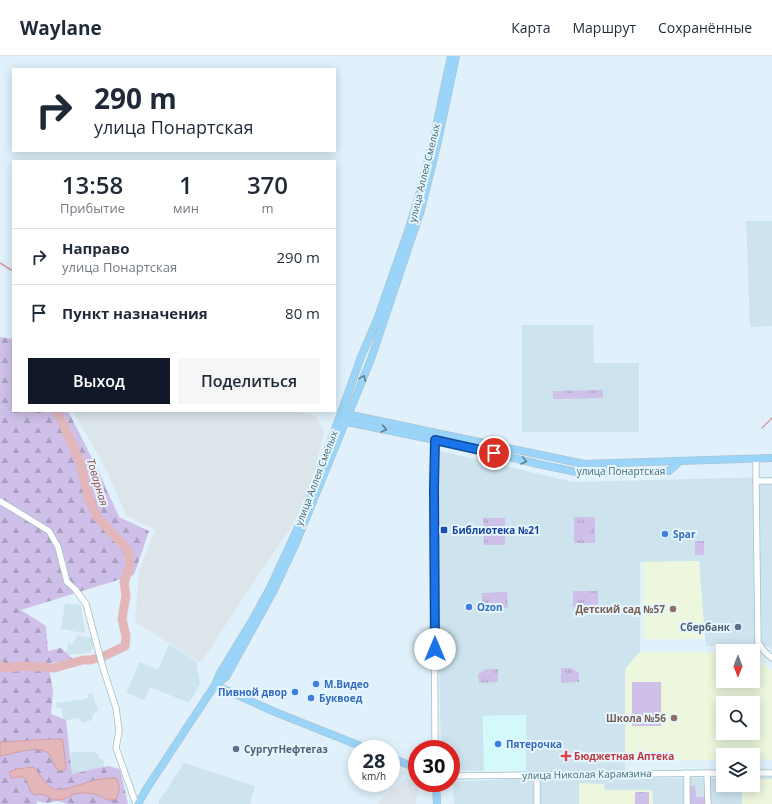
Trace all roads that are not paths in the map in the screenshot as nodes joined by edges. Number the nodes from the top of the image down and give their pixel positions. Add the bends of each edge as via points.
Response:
1 (451, 56) edge
2 (456, 56) edge
3 (341, 413) junction
4 (349, 414) junction
5 (342, 421) junction
6 (467, 438) junction
7 (435, 440) junction
8 (465, 446) junction
9 (772, 458) edge
10 (756, 459) junction
11 (669, 462) junction
12 (680, 462) junction
13 (669, 471) junction
14 (756, 481) junction
15 (772, 481) edge
16 (0, 501) edge
17 (772, 658) edge
18 (215, 685) junction
19 (435, 740) edge
20 (348, 741) edge
21 (687, 773) junction
22 (707, 773) junction
23 (716, 773) edge
24 (760, 773) edge
25 (772, 773) edge
26 (537, 775) junction
27 (460, 776) edge
28 (436, 792) edge
29 (137, 804) edge
30 (437, 804) edge
31 (537, 804) edge
32 (687, 804) edge
33 (708, 804) edge

1 - 3 main road, улица Аллея Смелых via 433,141 410,228
4 -> 2 main road via 371,358 421,210
3 - 4 main road, улица Понартская
3 - 5 main road, улица Аллея Смелых
4 - 5 main road
4 - 6 main road, улица Понартская
5 -> 7 main road, улица Понартская
5 - 18 main road, улица Аллея Смелых via 285,556
6 - 8 main road
6 - 11 main road, улица Понартская via 584,464
7 - 8 main road, улица Понартская
7 - 19 street
8 -> 13 main road, улица Понартская via 581,473
9 - 10 main road, улица Понартская
10 - 12 main road, улица Понартская
10 - 14 street
11 - 12 main road, улица Понартская
11 - 13 main road
12 - 13 main road, улица Понартская
14 - 15 street
14 - 17 street via 758,642
16 - 29 street, улица Аллея Смелых via 49,531 58,547 67,582 86,604 116,708 119,731 116,748
18 - 20 main road
18 - 29 main road, улица Аллея Смелых
21 - 22 street, улица Николая Карамзина
21 - 26 street, улица Николая Карамзина
21 - 32 street
22 - 23 street, улица Николая Карамзина
22 - 33 street
24 - 25 street
26 - 27 street, улица Николая Карамзина
26 - 31 street
28 - 30 main road

